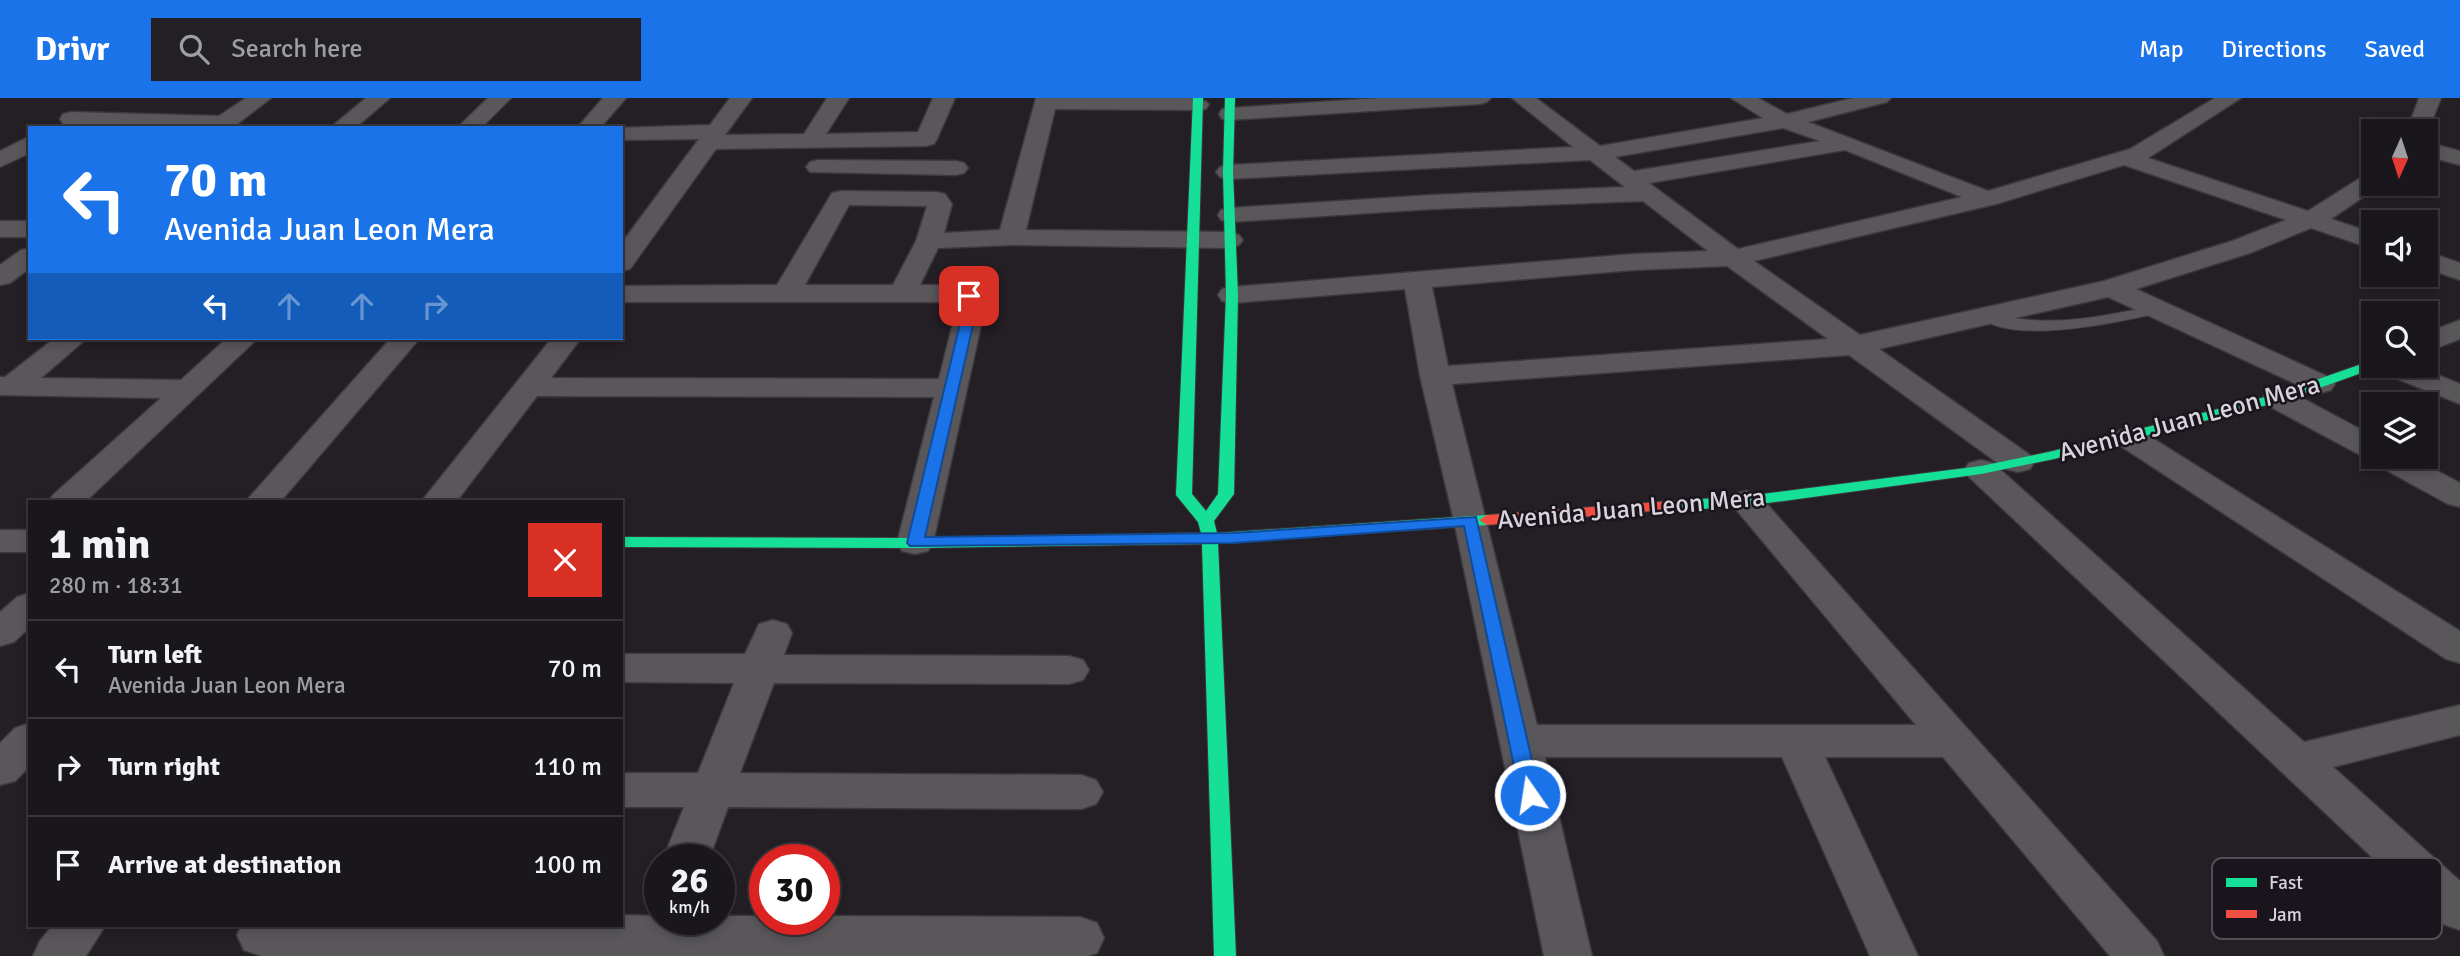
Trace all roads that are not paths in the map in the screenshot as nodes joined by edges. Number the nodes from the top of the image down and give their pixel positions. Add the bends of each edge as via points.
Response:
1 (104, 98) edge
2 (260, 98) edge
3 (379, 98) edge
4 (500, 98) edge
5 (615, 98) edge
6 (741, 98) edge
7 (838, 98) edge
8 (944, 98) edge
9 (1480, 98) edge
10 (1523, 98) edge
11 (1742, 98) edge
12 (1880, 98) edge
13 (2230, 98) edge
14 (2430, 98) edge
15 (1046, 100) edge
16 (1436, 100) edge
17 (1198, 101) edge
18 (1230, 106) edge
19 (2422, 119) edge
20 (1784, 121) junction
21 (64, 124) edge
22 (220, 125) edge
23 (344, 126) edge
24 (470, 126) edge
25 (590, 126) edge
26 (623, 133) edge
27 (712, 137) junction
28 (821, 142) junction
29 (1848, 143) junction
30 (28, 144) edge
31 (2438, 152) edge
32 (1597, 153) junction
33 (2125, 158) junction
34 (2460, 158) edge
35 (0, 160) edge
36 (956, 168) dead end
37 (0, 170) edge
38 (28, 170) edge
39 (1228, 172) junction
40 (1637, 186) junction
41 (2361, 188) edge
42 (1987, 199) junction
43 (2312, 219) junction
44 (1230, 228) junction
45 (0, 229) edge
46 (28, 229) edge
47 (1011, 237) junction
48 (2361, 237) edge
49 (1192, 240) junction
50 (929, 241) junction
51 (28, 258) edge
52 (1732, 258) junction
53 (623, 260) edge
54 (2438, 264) edge
55 (2460, 272) edge
56 (0, 279) edge
57 (1417, 280) junction
58 (28, 282) edge
59 (2111, 288) junction
60 (786, 294) junction
61 (902, 294) junction
62 (623, 295) edge
63 (1232, 295) junction
64 (2157, 309) junction
65 (1987, 317) junction
66 (2460, 329) edge
67 (2438, 338) edge
68 (71, 340) edge
69 (242, 340) edge
70 (404, 340) edge
71 (565, 340) edge
72 (1852, 346) junction
73 (2361, 369) edge
74 (1435, 376) junction
75 (2420, 378) edge
76 (2320, 384) junction
77 (6, 386) edge
78 (530, 387) junction
79 (951, 388) junction
80 (188, 389) junction
81 (2460, 395) edge
82 (2278, 398) junction
83 (2130, 438) junction
84 (2361, 443) edge
85 (2000, 466) junction
86 (2408, 469) edge
87 (2460, 497) edge
88 (67, 500) edge
89 (264, 500) edge
90 (440, 500) edge
91 (1746, 501) junction
92 (1206, 521) junction
93 (1471, 521) junction
94 (1210, 538) junction
95 (623, 542) edge
96 (915, 543) junction
97 (28, 608) edge
98 (0, 633) edge
99 (2460, 649) edge
100 (766, 651) junction
101 (623, 668) edge
102 (1069, 670) dead end
103 (2460, 720) edge
104 (28, 741) edge
105 (1518, 741) junction
106 (1954, 741) junction
107 (1797, 742) junction
108 (2295, 760) junction
109 (0, 771) edge
110 (28, 774) edge
111 (623, 790) edge
112 (713, 791) junction
113 (1082, 792) dead end
114 (692, 844) edge
115 (2403, 858) edge
116 (2442, 894) edge
117 (2460, 910) edge
118 (80, 927) edge
119 (261, 935) dead end
120 (656, 937) edge
121 (1080, 938) dead end
122 (57, 956) edge
123 (1226, 956) edge
124 (1568, 956) edge
125 (1894, 956) edge
126 (2140, 956) edge

1 - 21 street
2 - 22 street
3 - 23 street
4 - 24 street
5 - 25 street
6 - 27 street
7 - 28 street
8 - 28 street via 926,139
9 - 16 street
10 - 32 street
11 - 20 street
12 - 20 street
13 - 33 street
14 - 19 street
15 - 17 street
15 - 47 street
16 - 18 street
17 - 49 street
18 - 39 street
20 - 29 street
20 - 32 street
21 - 22 street
26 - 27 street
27 - 28 street
27 - 53 street
28 - 36 street via 813,177
29 - 40 street
29 - 42 street
30 - 35 street
31 - 34 street
32 - 39 street
32 - 40 street
33 - 42 street
33 - 43 street
37 - 38 street
39 - 44 street
40 - 44 street via 1432,202
40 - 52 street
41 - 43 street
42 - 52 street
43 - 48 street
43 - 59 street
44 - 49 street
44 - 63 street
45 - 46 street
47 - 49 street
47 - 50 street
49 - 92 street via 1184,495
50 - 60 street via 940,204 936,199 841,198
50 - 61 street
51 - 56 street
52 - 57 street
52 - 72 street
54 - 55 street
56 - 58 street
57 - 63 street
57 - 74 street
59 - 64 street
59 - 65 street
60 - 61 street
60 - 62 street
61 - 79 street via 969,296 972,303
63 - 92 street via 1226,494
64 - 65 lane via 2056,328 2012,326
64 - 76 street
65 - 72 street
66 - 67 street
68 - 77 street
69 - 80 street
70 - 89 street
71 - 78 street
72 - 74 street
72 - 85 street
73 - 76 street, Avenida Juan Leon Mera
74 - 93 street
75 - 81 street
76 - 82 street, Avenida Juan Leon Mera
77 - 80 street
78 - 79 street
78 - 90 street
79 - 96 street
80 - 88 street
82 - 83 street, Avenida Juan Leon Mera
82 - 84 street
83 - 85 street, Avenida Juan Leon Mera
83 - 99 street
85 - 91 street, Avenida Juan Leon Mera
85 - 108 street
86 - 87 street
91 - 93 street, Avenida Juan Leon Mera
91 - 106 street
92 - 94 street
93 - 94 street, Avenida Juan Leon Mera
93 - 105 street
94 - 96 street, Avenida Juan Leon Mera
94 - 123 street
95 - 96 street, Avenida Juan Leon Mera
97 - 98 street
100 - 101 street
100 - 102 street
100 - 112 street
103 - 108 street
104 - 109 street
105 - 107 street
105 - 124 street
106 - 107 street
106 - 126 street
107 - 125 street
108 - 115 street
109 - 110 street
111 - 112 street
112 - 113 street
112 - 114 street
116 - 117 street
118 - 122 street
119 - 120 street
120 - 121 street

